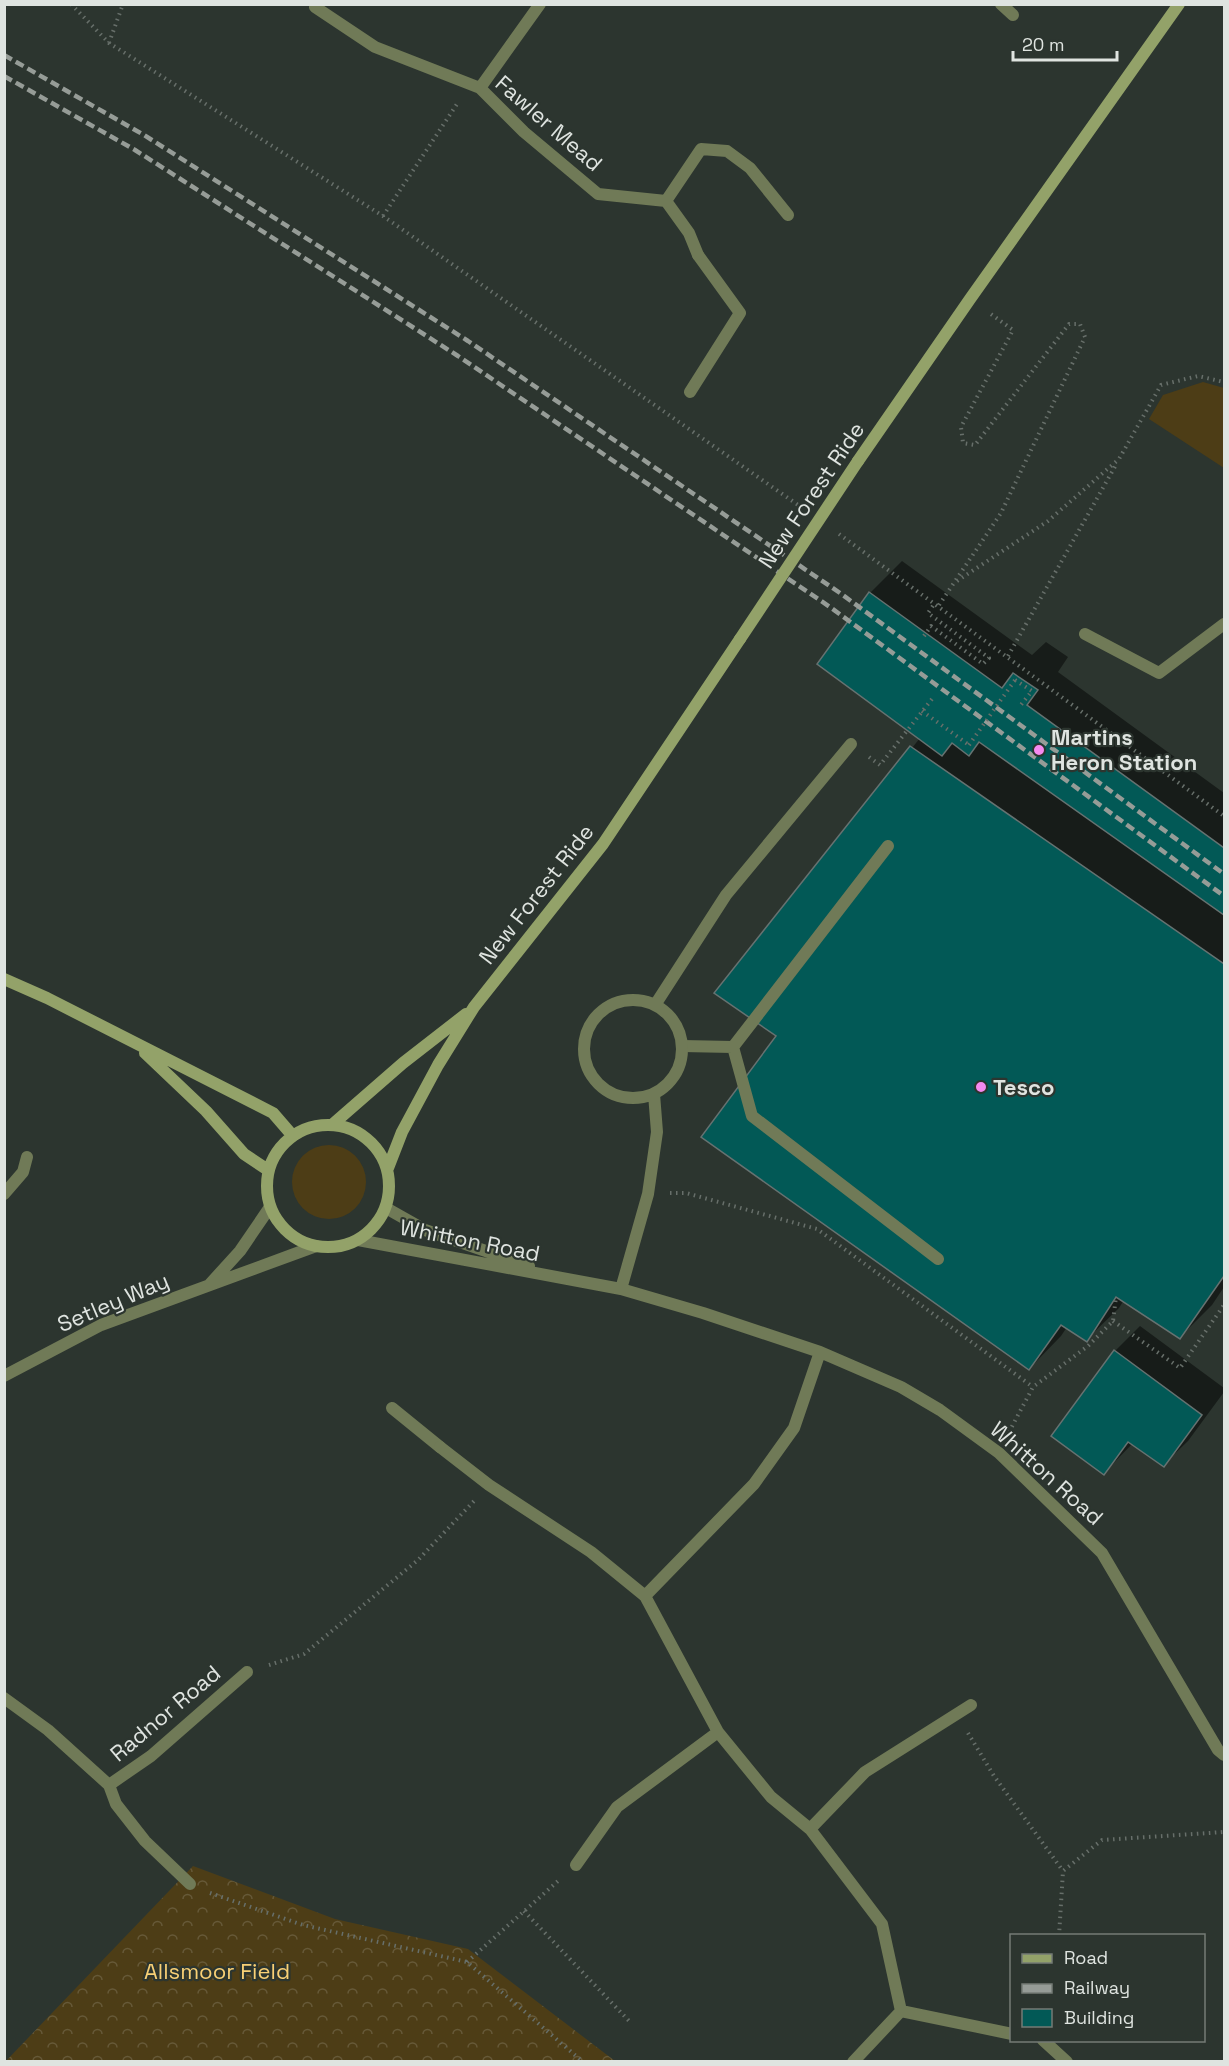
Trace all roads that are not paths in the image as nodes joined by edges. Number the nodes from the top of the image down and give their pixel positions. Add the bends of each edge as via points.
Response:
1 (540, 4) edge
2 (1001, 4) edge
3 (1179, 4) edge
4 (314, 5) edge
5 (1013, 15) dead end
6 (480, 88) junction
7 (666, 201) junction
8 (788, 215) dead end
9 (690, 392) dead end
10 (1224, 624) edge
11 (1085, 634) dead end
12 (851, 744) road end
13 (888, 846) dead end
14 (4, 979) edge
15 (655, 1005) junction
16 (474, 1007) junction
17 (136, 1044) junction
18 (682, 1046) junction
19 (733, 1047) junction
20 (654, 1094) junction
21 (333, 1124) junction
22 (292, 1135) junction
23 (27, 1157) dead end
24 (387, 1168) junction
25 (268, 1170) junction
26 (4, 1194) edge
27 (270, 1207) junction
28 (386, 1208) junction
29 (358, 1240) junction
30 (316, 1246) junction
31 (938, 1259) dead end
32 (574, 1282) junction
33 (207, 1287) junction
34 (621, 1289) junction
35 (820, 1352) junction
36 (4, 1376) edge
37 (392, 1408) dead end
38 (645, 1596) junction
39 (247, 1672) road end
40 (4, 1698) edge
41 (971, 1705) dead end
42 (718, 1732) junction
43 (1224, 1755) edge
44 (109, 1785) junction
45 (810, 1828) junction
46 (576, 1864) road end
47 (190, 1884) road end
48 (901, 2011) junction
49 (1010, 2034) edge
50 (1045, 2042) edge
51 (853, 2061) edge
52 (1067, 2061) edge

1 - 6 street
2 - 5 street
3 - 16 main road, New Forest Ride, bridge via 858,462 603,844
4 - 6 street, Fawler Mead via 375,47
6 - 7 street, Fawler Mead via 524,132 598,194
7 - 8 street via 701,149 727,151 750,168
7 - 9 street via 689,233 698,255 740,313
10 - 11 street via 1160,673
12 - 15 street via 726,895
13 - 19 street
14 - 17 main road
15 - 18 street via 674,1022
15 - 20 street via 639,1000 607,1007 586,1032 584,1049 586,1065 594,1080 607,1091 622,1097
16 - 21 main road, New Forest Ride
16 - 24 main road, New Forest Ride via 402,1132
17 - 22 main road via 273,1113
17 - 25 main road via 206,1111 244,1154
18 - 19 street
18 - 20 street via 676,1074
19 - 31 street via 752,1116
20 - 34 street via 657,1132 648,1194
21 - 22 main road, New Forest Ride via 311,1126
21 - 24 main road, New Forest Ride via 367,1137 380,1151
22 - 25 main road via 277,1150
23 - 26 street via 23,1172
24 - 28 main road, New Forest Ride via 390,1188
25 - 27 main road via 266,1189
27 - 30 main road via 280,1225 296,1238
27 - 33 street, Setley Way via 240,1251
28 - 29 main road, New Forest Ride via 370,1232
28 - 32 street, Whitton Road via 425,1230
29 - 30 main road, New Forest Ride
29 - 32 street, Whitton Road
30 - 33 street, Setley Way
32 - 34 street, Whitton Road
33 - 36 street, Setley Way via 101,1325
34 - 35 street, Whitton Road
35 - 38 street via 794,1428 754,1484
35 - 43 street, Whitton Road via 901,1387 940,1410 999,1453 1102,1553
37 - 38 street via 489,1485 591,1552
38 - 42 street
39 - 44 street, Radnor Road via 151,1756
40 - 44 street, Radnor Road via 48,1730
41 - 45 street via 865,1772
42 - 45 street via 771,1797
42 - 46 street via 617,1806
44 - 47 street, Radnor Road via 116,1804 145,1841
45 - 48 street via 882,1924
48 - 49 street
48 - 51 street
50 - 52 street

